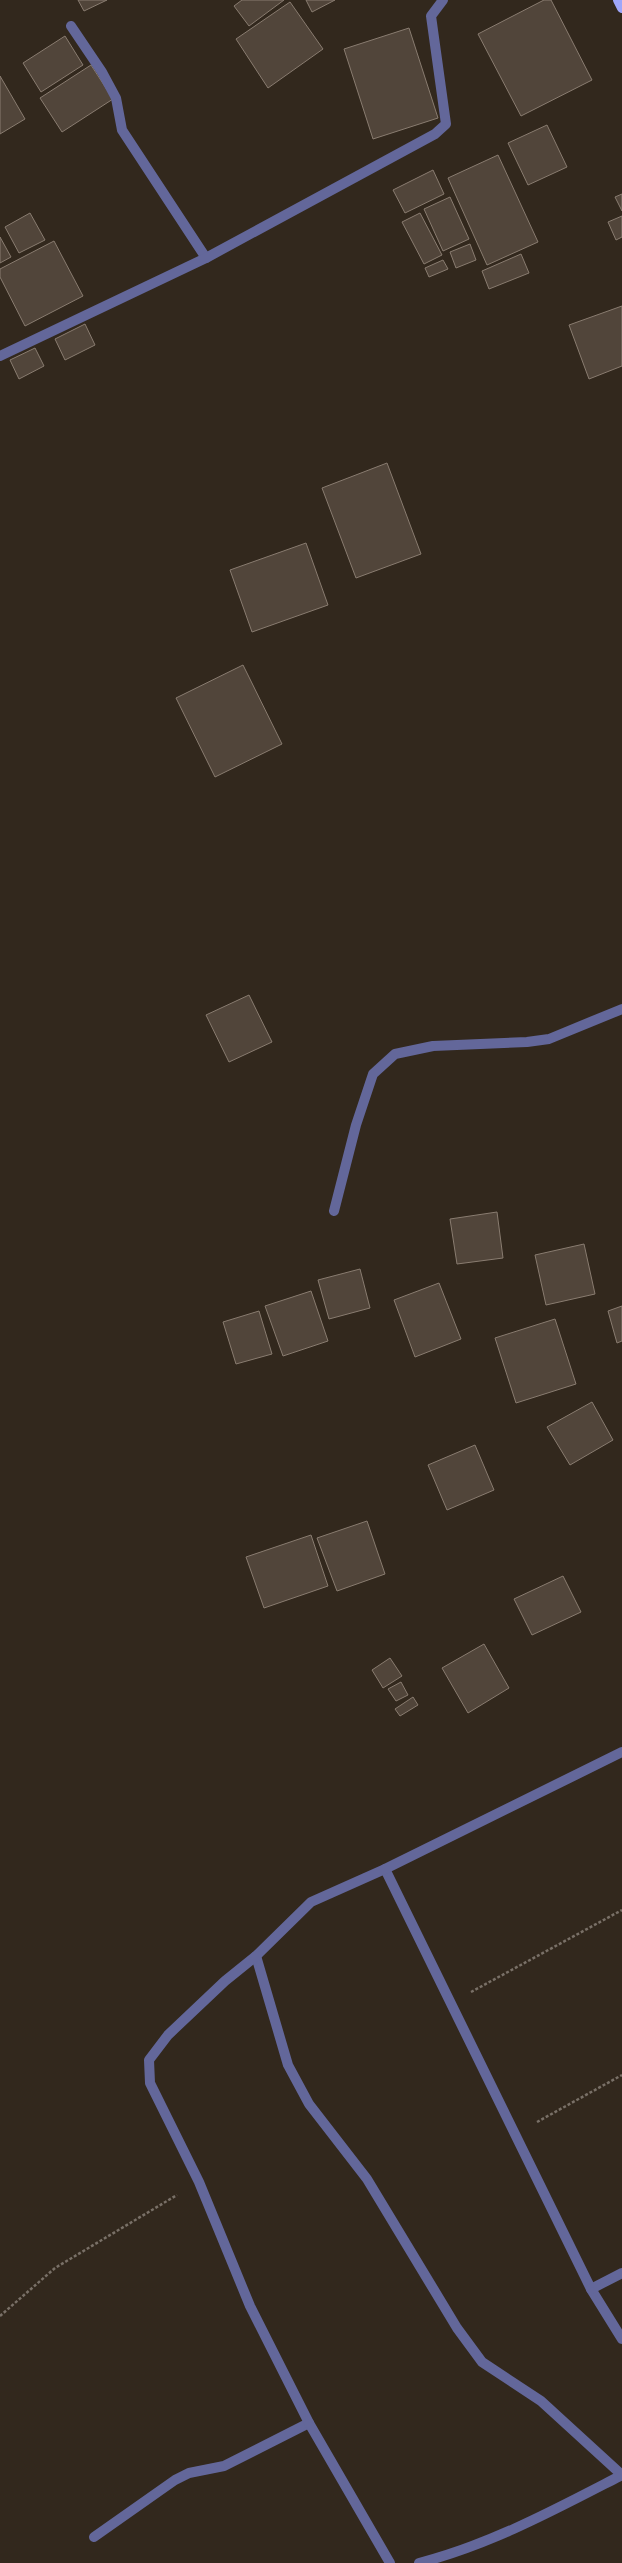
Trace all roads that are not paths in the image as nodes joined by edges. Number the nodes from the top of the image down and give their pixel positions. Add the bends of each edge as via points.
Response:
1 (443, 0) edge
2 (618, 0) edge
3 (622, 8) edge
4 (71, 26) dead end
5 (206, 258) junction
6 (0, 356) edge
7 (622, 1010) edge
8 (334, 1211) dead end
9 (622, 1752) edge
10 (385, 1869) junction
11 (256, 1956) junction
12 (622, 2273) edge
13 (590, 2289) junction
14 (622, 2339) edge
15 (309, 2423) junction
16 (94, 2537) dead end
17 (390, 2563) edge
18 (419, 2563) edge

1 - 5 street via 432,16 446,124 435,134
2 - 3 main road
4 - 5 street via 116,98 122,130
5 - 6 street
7 - 8 street via 549,1039 433,1046 395,1054 373,1074 356,1125
9 - 10 street
10 - 11 street via 311,1902
10 - 13 street
11 - 15 street via 225,1981 168,2035 150,2060 150,2084 199,2182 250,2306
11 - 18 street via 288,2065 309,2104 367,2179 457,2328 482,2362 541,2401 622,2475 508,2533 459,2553
12 - 13 street
13 - 14 street
15 - 16 street via 224,2466 175,2480
15 - 17 street

